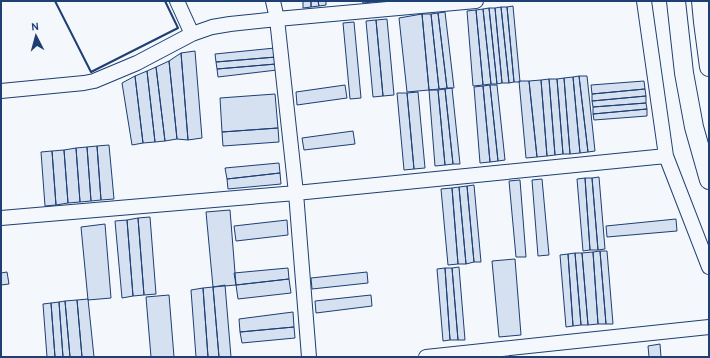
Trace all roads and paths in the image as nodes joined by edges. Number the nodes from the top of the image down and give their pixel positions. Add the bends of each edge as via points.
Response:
1 (177, 1) edge
2 (273, 1) edge
3 (476, 1) edge
4 (644, 1) edge
5 (676, 1) edge
6 (701, 1) edge
7 (277, 19) junction
8 (192, 34) junction
9 (709, 67) edge
10 (1, 91) edge
11 (666, 156) junction
12 (709, 180) edge
13 (296, 193) junction
14 (1, 218) edge
15 (709, 267) edge
16 (709, 327) edge
17 (309, 357) edge
18 (426, 357) edge

1 - 8 street
2 - 7 street
3 - 7 street
4 - 11 street
5 - 12 main road via 684,73 694,127
6 - 9 main road
7 - 8 street via 212,27
7 - 13 street
8 - 10 street via 137,63 94,81
11 - 13 street
11 - 15 street
13 - 14 street
13 - 17 street
16 - 18 street

